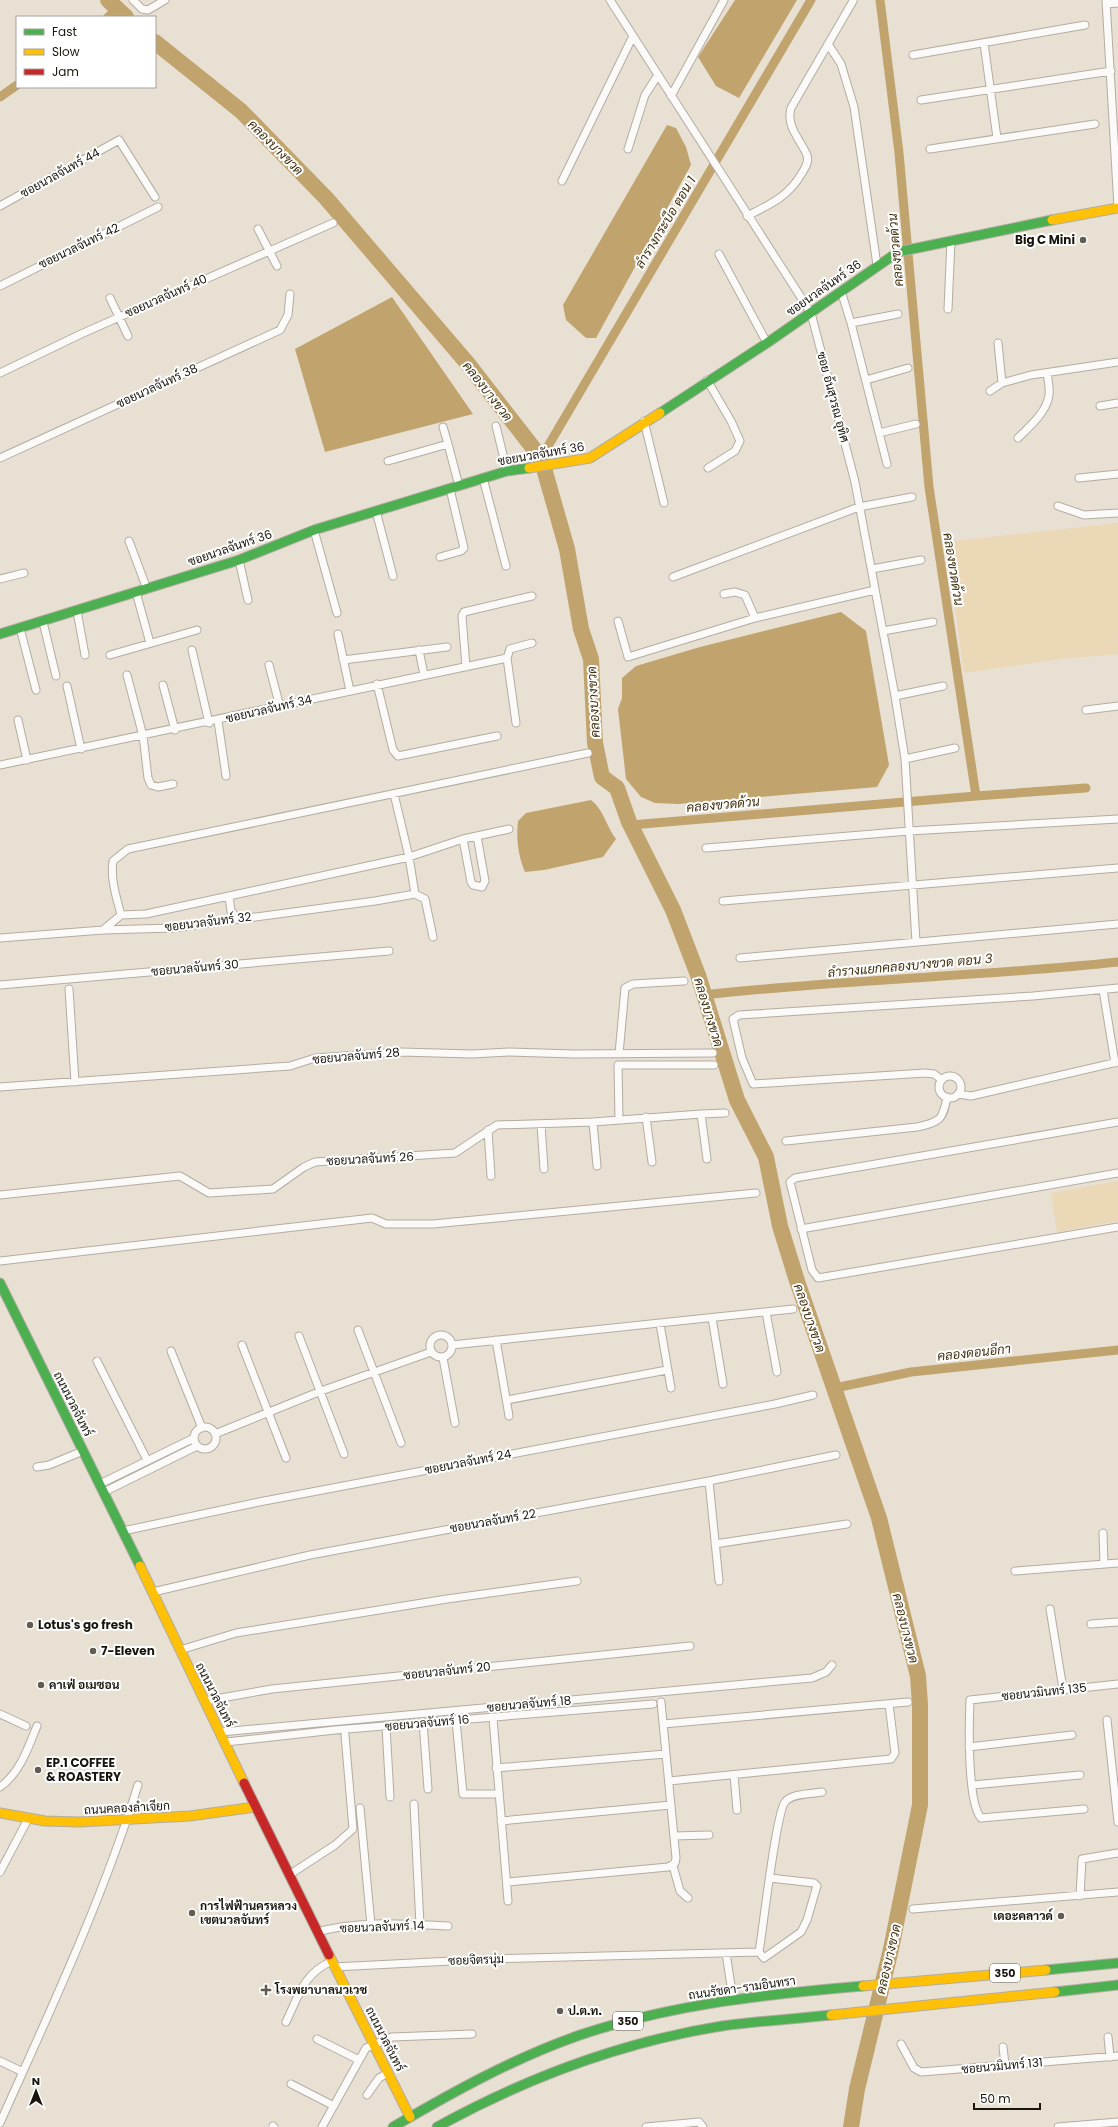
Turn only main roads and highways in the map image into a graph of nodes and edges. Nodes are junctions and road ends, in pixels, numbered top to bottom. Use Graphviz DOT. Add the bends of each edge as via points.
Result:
graph roads {
  1 [pos="1118,208"];
  2 [pos="0,634"];
  3 [pos="0,1283"];
  4 [pos="255,1807"];
  5 [pos="0,1813"];
  6 [pos="1118,1963"];
  7 [pos="1118,1985"];
  8 [pos="410,2117"];
  9 [pos="392,2127"];
  10 [pos="437,2127"];
  1 -- 2 [label="main road, ซอยนวลจันทร์ 36" via="898,252 811,313 594,456 507,470 314,530 239,560"];
  3 -- 4 [label="main road, ถนนนวลจันทร์" via="226,1742"];
  4 -- 5 [label="main road, ถนนคลองลำเจียก" via="127,1821 45,1822"];
  4 -- 8 [label="main road, ถนนนวลจันทร์"];
  6 -- 8 [label="main road, ถนนรัชดา-รามอินทรา / 350" via="733,1999 654,2014 590,2032 535,2053 467,2084"];
  7 -- 10 [label="main road, 350" via="723,2026 665,2038 610,2052 476,2105"];
  8 -- 9 [label="main road, ถนนรัชดา-รามอินทรา / 350"];
}
